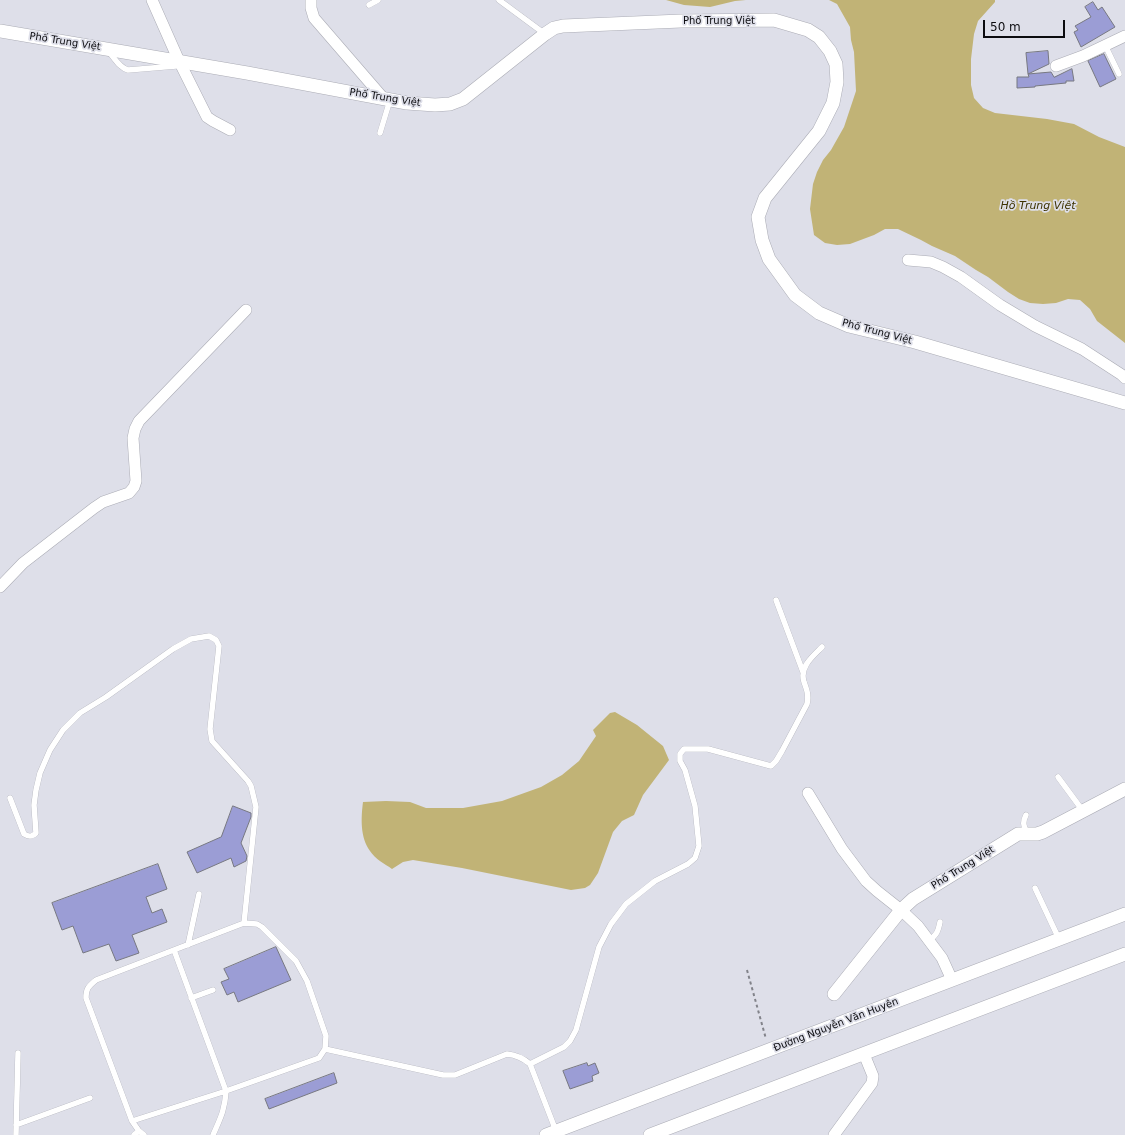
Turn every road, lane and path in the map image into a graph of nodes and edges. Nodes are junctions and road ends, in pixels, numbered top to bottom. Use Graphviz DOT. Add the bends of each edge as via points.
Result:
graph roads {
  1 [pos="152,0"];
  2 [pos="311,0"];
  3 [pos="378,0"];
  4 [pos="500,0"];
  5 [pos="369,5"];
  6 [pos="0,31"];
  7 [pos="545,34"];
  8 [pos="1125,36"];
  9 [pos="1105,45"];
  10 [pos="106,49"];
  11 [pos="180,63"];
  12 [pos="1056,66"];
  13 [pos="1118,74"];
  14 [pos="387,100"];
  15 [pos="230,130"];
  16 [pos="380,133"];
  17 [pos="908,260"];
  18 [pos="246,310"];
  19 [pos="1125,378"];
  20 [pos="1125,403"];
  21 [pos="0,587"];
  22 [pos="776,600"];
  23 [pos="822,647"];
  24 [pos="803,672"];
  25 [pos="1058,777"];
  26 [pos="1125,789"];
  27 [pos="808,793"];
  28 [pos="10,798"];
  29 [pos="1084,811"];
  30 [pos="1026,814"];
  31 [pos="1027,834"];
  32 [pos="1035,888"];
  33 [pos="199,894"];
  34 [pos="901,910"];
  35 [pos="1125,914"];
  36 [pos="940,922"];
  37 [pos="244,923"];
  38 [pos="1059,939"];
  39 [pos="929,941"];
  40 [pos="188,945"];
  41 [pos="174,950"];
  42 [pos="1125,954"];
  43 [pos="747,970"];
  44 [pos="952,980"];
  45 [pos="213,990"];
  46 [pos="834,994"];
  47 [pos="191,998"];
  48 [pos="325,1049"];
  49 [pos="769,1050"];
  50 [pos="18,1053"];
  51 [pos="864,1054"];
  52 [pos="530,1064"];
  53 [pos="226,1091"];
  54 [pos="90,1098"];
  55 [pos="132,1121"];
  56 [pos="16,1125"];
  57 [pos="139,1134"];
  58 [pos="553,1134"];
  59 [pos="16,1135"];
  60 [pos="212,1135"];
  61 [pos="650,1135"];
  62 [pos="834,1135"];
  1 -- 11 [label="street"];
  2 -- 14 [label="street" via="314,18"];
  3 -- 5 [label="lane"];
  4 -- 7 [label="lane"];
  6 -- 10 [label="street, Phố Trung Việt"];
  7 -- 14 [label="street, Phố Trung Việt" via="463,98 450,104"];
  7 -- 20 [label="street, Phố Trung Việt" via="563,26 681,21 774,20 808,30 819,37 836,64 837,82 833,103 819,131 765,198 758,217 769,259 794,295 819,313 849,326 915,342"];
  8 -- 9 [label="street"];
  9 -- 12 [label="street"];
  9 -- 13 [label="lane"];
  10 -- 11 [label="street, Phố Trung Việt"];
  10 -- 11 [label="lane" via="124,69 128,70"];
  11 -- 14 [label="street, Phố Trung Việt"];
  11 -- 15 [label="street" via="207,117"];
  14 -- 16 [label="lane"];
  17 -- 19 [label="street" via="931,262 943,267 1006,309 1082,349"];
  18 -- 21 [label="street" via="139,421 133,438 136,481 129,493 94,508 23,563"];
  22 -- 24 [label="lane"];
  23 -- 24 [label="lane" via="808,661"];
  24 -- 52 [label="lane" via="809,696 807,704 771,766 708,749 684,749 680,754 695,806 699,846 695,858 655,881 626,904 611,924 599,947 576,1030 570,1041 564,1047"];
  25 -- 29 [label="lane"];
  26 -- 29 [label="street, Phố Trung Việt"];
  27 -- 34 [label="street" via="842,849 866,881"];
  28 -- 37 [label="lane" via="24,834 32,836 36,833 34,805 40,773 50,750 63,730 80,713 173,650 191,639 209,636 216,640 219,646 210,729 212,741 248,781 256,807"];
  29 -- 31 [label="street, Phố Trung Việt" via="1043,832"];
  30 -- 31 [label="lane" via="1023,824"];
  31 -- 34 [label="street, Phố Trung Việt" via="1018,834 913,899"];
  32 -- 38 [label="lane"];
  33 -- 40 [label="lane"];
  34 -- 39 [label="street"];
  34 -- 46 [label="street, Phố Trung Việt"];
  35 -- 38 [label="street, Đường Nguyễn Văn Huyên"];
  36 -- 39 [label="lane" via="938,931"];
  37 -- 40 [label="lane"];
  37 -- 48 [label="lane" via="262,927 296,961 307,981 326,1036"];
  38 -- 44 [label="street, Đường Nguyễn Văn Huyên"];
  39 -- 44 [label="street" via="942,958"];
  40 -- 41 [label="lane"];
  41 -- 47 [label="lane"];
  41 -- 55 [label="lane" via="96,980 86,991 86,998"];
  42 -- 51 [label="street"];
  43 -- 49 [label="path"];
  44 -- 49 [label="street, Đường Nguyễn Văn Huyên"];
  45 -- 47 [label="lane"];
  47 -- 53 [label="lane"];
  48 -- 52 [label="lane" via="443,1075 455,1075 507,1054 515,1055"];
  48 -- 53 [label="lane" via="319,1058"];
  49 -- 58 [label="street, Đường Nguyễn Văn Huyên"];
  50 -- 56 [label="lane"];
  51 -- 61 [label="street"];
  51 -- 62 [label="street" via="873,1076 872,1083"];
  52 -- 58 [label="lane"];
  53 -- 55 [label="lane"];
  53 -- 60 [label="lane" via="223,1113"];
  54 -- 56 [label="lane"];
  55 -- 57 [label="lane"];
  56 -- 59 [label="lane"];
}
